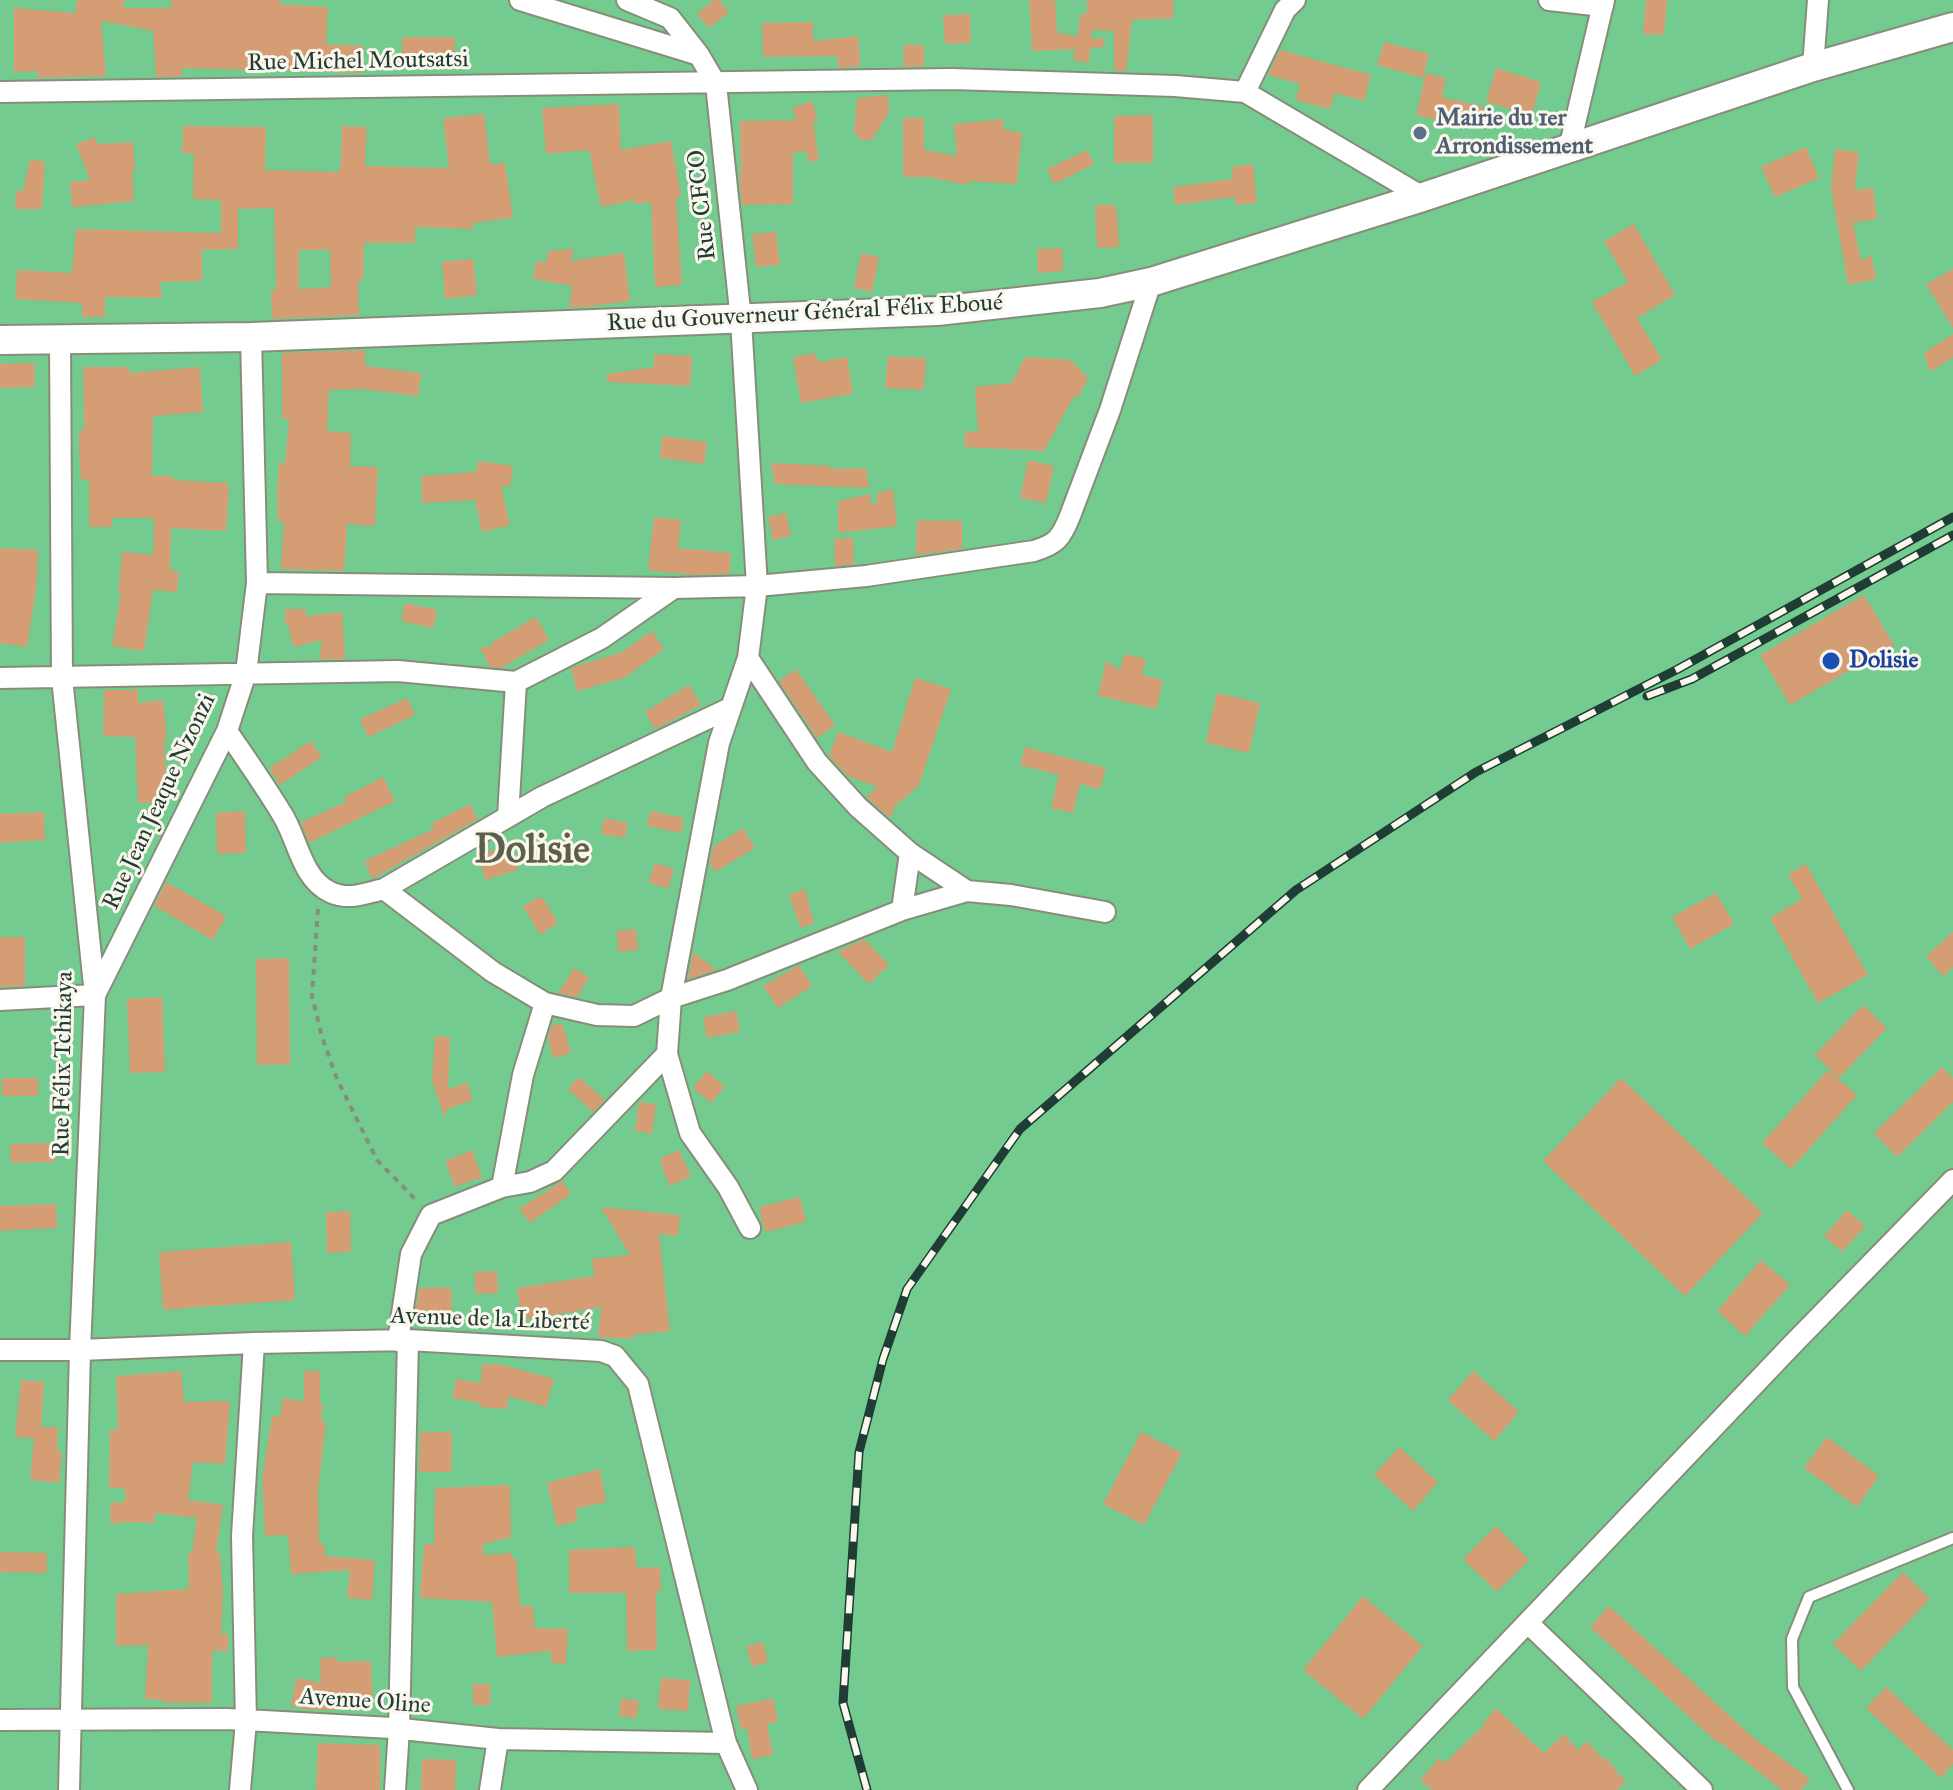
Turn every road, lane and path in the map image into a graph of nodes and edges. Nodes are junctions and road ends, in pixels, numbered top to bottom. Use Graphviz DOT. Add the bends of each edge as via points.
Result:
graph roads {
  1 [pos="520,0"];
  2 [pos="627,0"];
  3 [pos="1295,0"];
  4 [pos="1549,0"];
  5 [pos="1818,0"];
  6 [pos="1604,3"];
  7 [pos="1953,27"];
  8 [pos="699,55"];
  9 [pos="1813,67"];
  10 [pos="716,84"];
  11 [pos="0,92"];
  12 [pos="1245,92"];
  13 [pos="1569,149"];
  14 [pos="1423,197"];
  15 [pos="1151,282"];
  16 [pos="741,320"];
  17 [pos="251,337"];
  18 [pos="0,340"];
  19 [pos="60,340"];
  20 [pos="257,583"];
  21 [pos="757,586"];
  22 [pos="674,588"];
  23 [pos="748,658"];
  24 [pos="246,673"];
  25 [pos="0,678"];
  26 [pos="62,678"];
  27 [pos="516,682"];
  28 [pos="730,708"];
  29 [pos="227,731"];
  30 [pos="508,817"];
  31 [pos="910,853"];
  32 [pos="319,886"];
  33 [pos="384,889"];
  34 [pos="967,891"];
  35 [pos="902,910"];
  36 [pos="1105,912"];
  37 [pos="95,995"];
  38 [pos="671,998"];
  39 [pos="0,1000"];
  40 [pos="545,1003"];
  41 [pos="667,1054"];
  42 [pos="1953,1180"];
  43 [pos="502,1187"];
  44 [pos="431,1215"];
  45 [pos="750,1228"];
  46 [pos="403,1340"];
  47 [pos="254,1343"];
  48 [pos="0,1350"];
  49 [pos="80,1350"];
  50 [pos="1953,1538"];
  51 [pos="1529,1624"];
  52 [pos="73,1718"];
  53 [pos="0,1720"];
  54 [pos="246,1721"];
  55 [pos="399,1729"];
  56 [pos="498,1739"];
  57 [pos="726,1743"];
  58 [pos="69,1790"];
  59 [pos="240,1790"];
  60 [pos="395,1790"];
  61 [pos="490,1790"];
  62 [pos="747,1790"];
  63 [pos="1368,1790"];
  64 [pos="1700,1790"];
  65 [pos="1848,1790"];
  1 -- 8 [label="street"];
  2 -- 8 [label="street" via="670,18"];
  3 -- 12 [label="street" via="1285,10"];
  4 -- 6 [label="street"];
  5 -- 9 [label="street"];
  6 -- 13 [label="street"];
  7 -- 9 [label="main road, Rue du Gouverneur Général Félix Eboué"];
  8 -- 10 [label="street"];
  9 -- 13 [label="main road, Rue du Gouverneur Général Félix Eboué"];
  10 -- 11 [label="street, Rue Michel Moutsatsi"];
  10 -- 12 [label="street, Rue Michel Moutsatsi" via="952,79"];
  10 -- 16 [label="street, Rue CFCO"];
  12 -- 14 [label="street"];
  13 -- 14 [label="main road, Rue du Gouverneur Général Félix Eboué"];
  14 -- 15 [label="main road, Rue du Gouverneur Général Félix Eboué"];
  15 -- 16 [label="main road, Rue du Gouverneur Général Félix Eboué" via="1100,293 937,311"];
  15 -- 21 [label="street" via="1075,503 1052,545 866,576"];
  16 -- 17 [label="main road, Rue du Gouverneur Général Félix Eboué"];
  16 -- 21 [label="street, Rue CFCO"];
  17 -- 19 [label="main road, Rue du Gouverneur Général Félix Eboué"];
  17 -- 20 [label="street, Rue Jean Jeaque Nzonzi"];
  18 -- 19 [label="main road, Rue du Gouverneur Général Félix Eboué"];
  19 -- 26 [label="street, Rue Félix Tchikaya"];
  20 -- 22 [label="street"];
  20 -- 24 [label="street, Rue Jean Jeaque Nzonzi"];
  21 -- 22 [label="street"];
  21 -- 23 [label="street, Rue CFCO"];
  22 -- 27 [label="street" via="602,638"];
  23 -- 28 [label="street, Rue CFCO"];
  23 -- 31 [label="street" via="817,762"];
  24 -- 26 [label="street"];
  24 -- 27 [label="street" via="398,671"];
  24 -- 29 [label="street, Rue Jean Jeaque Nzonzi"];
  25 -- 26 [label="street"];
  26 -- 37 [label="street, Rue Félix Tchikaya"];
  27 -- 30 [label="street"];
  28 -- 30 [label="street"];
  28 -- 38 [label="street, Rue CFCO"];
  29 -- 32 [label="street" via="285,817"];
  29 -- 37 [label="street, Rue Jean Jeaque Nzonzi"];
  30 -- 33 [label="street"];
  31 -- 34 [label="street"];
  31 -- 35 [label="street"];
  32 -- 33 [label="street" via="348,898"];
  32 -- 44 [label="path" via="312,996 322,1037 377,1160"];
  33 -- 40 [label="street" via="493,972"];
  34 -- 35 [label="street"];
  34 -- 36 [label="street"];
  35 -- 38 [label="street"];
  37 -- 39 [label="street"];
  37 -- 49 [label="street, Rue Félix Tchikaya"];
  38 -- 40 [label="street" via="634,1016 597,1015"];
  38 -- 41 [label="street, Rue CFCO"];
  40 -- 43 [label="street" via="523,1075"];
  41 -- 43 [label="street" via="554,1171"];
  41 -- 45 [label="street" via="690,1133"];
  42 -- 51 [label="street"];
  43 -- 44 [label="street"];
  44 -- 46 [label="street" via="411,1254"];
  46 -- 47 [label="street, Avenue de la Liberté"];
  46 -- 55 [label="street"];
  46 -- 57 [label="street, Avenue de la Liberté" via="601,1351 615,1356 638,1384"];
  47 -- 49 [label="street, Avenue de la Liberté"];
  47 -- 54 [label="street" via="242,1536"];
  48 -- 49 [label="street, Avenue de la Liberté"];
  49 -- 52 [label="street, Rue Félix Tchikaya"];
  50 -- 65 [label="lane" via="1809,1597 1792,1639 1793,1687"];
  51 -- 63 [label="street"];
  51 -- 64 [label="street"];
  52 -- 53 [label="street, Avenue Oline"];
  52 -- 54 [label="street, Avenue Oline"];
  52 -- 58 [label="street, Rue Félix Tchikaya"];
  54 -- 55 [label="street, Avenue Oline"];
  54 -- 59 [label="street"];
  55 -- 56 [label="street, Avenue Oline"];
  55 -- 60 [label="street"];
  56 -- 57 [label="street, Avenue Oline"];
  56 -- 61 [label="street"];
  57 -- 62 [label="street, Avenue de la Liberté"];
}
